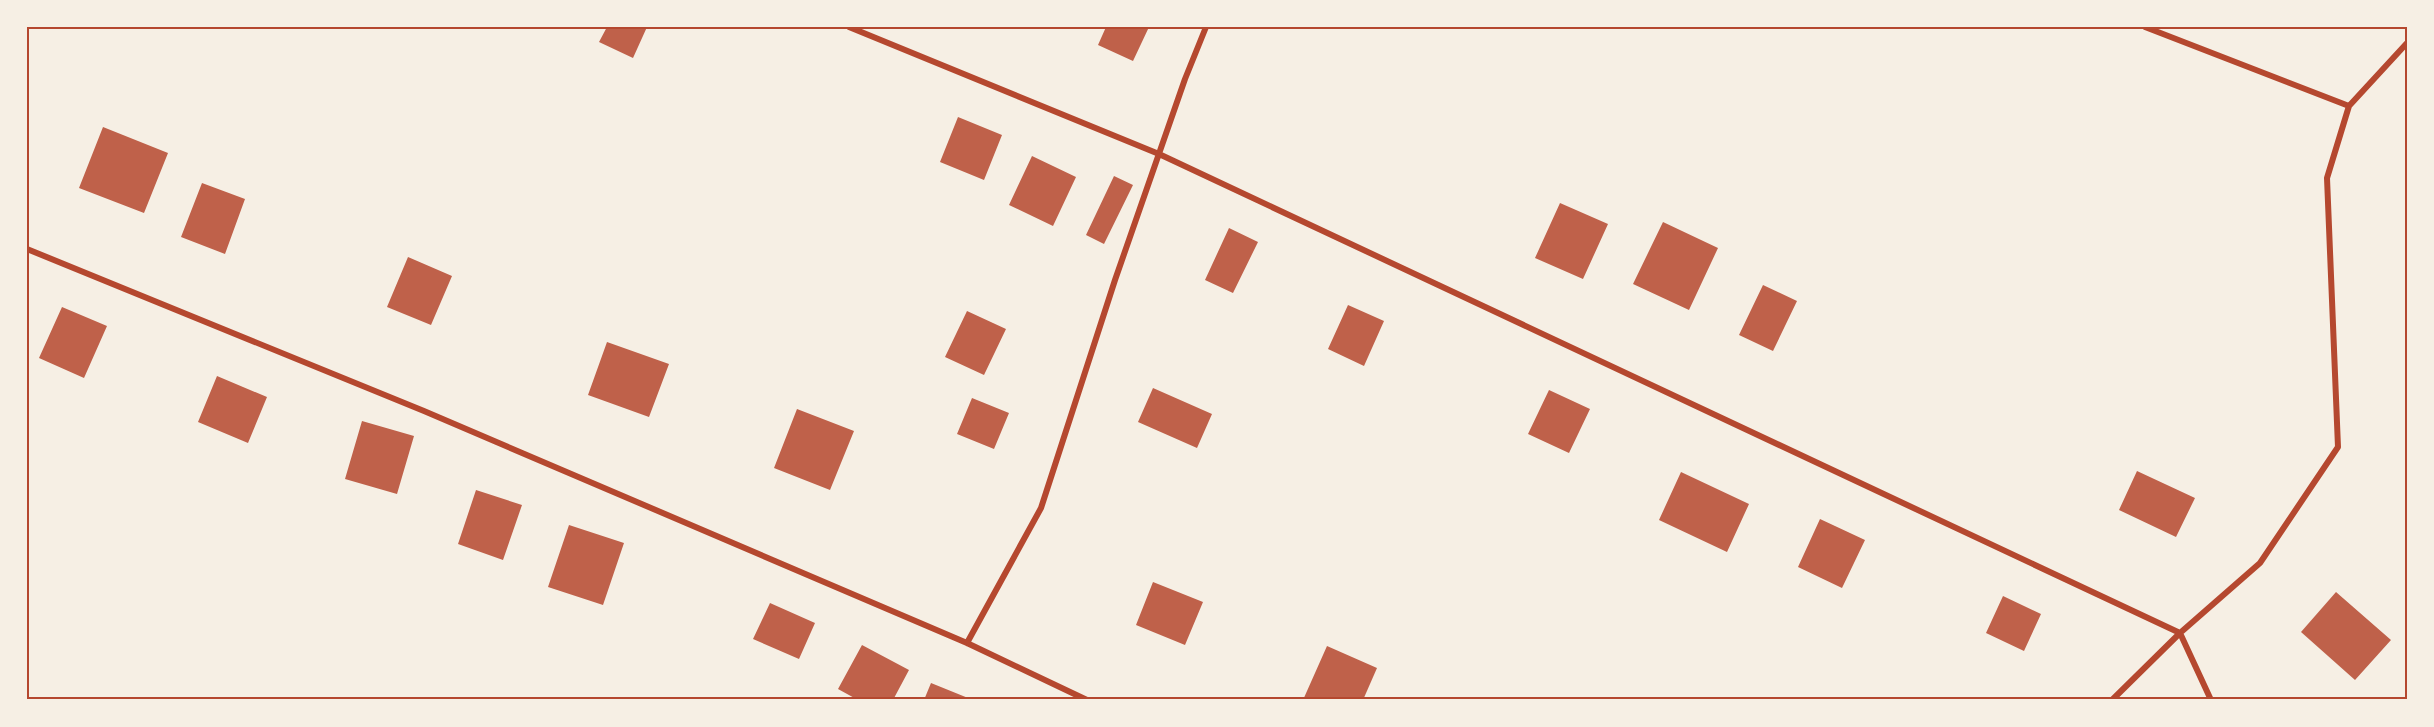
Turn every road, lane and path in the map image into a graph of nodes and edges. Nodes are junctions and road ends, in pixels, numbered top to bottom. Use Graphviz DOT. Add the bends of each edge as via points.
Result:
graph roads {
  1 [pos="849,27"];
  2 [pos="1206,27"];
  3 [pos="2145,27"];
  4 [pos="2407,44"];
  5 [pos="2349,106"];
  6 [pos="1159,154"];
  7 [pos="27,249"];
  8 [pos="2180,633"];
  9 [pos="967,643"];
  10 [pos="1087,700"];
  11 [pos="2112,700"];
  12 [pos="2211,700"];
  1 -- 6 [label="street"];
  2 -- 6 [label="street"];
  3 -- 5 [label="street"];
  4 -- 5 [label="street"];
  5 -- 8 [label="street" via="2328,178 2338,447 2260,563"];
  6 -- 8 [label="street"];
  6 -- 9 [label="street" via="1041,508"];
  7 -- 9 [label="street" via="423,411"];
  8 -- 11 [label="street"];
  8 -- 12 [label="street"];
  9 -- 10 [label="street"];
}
